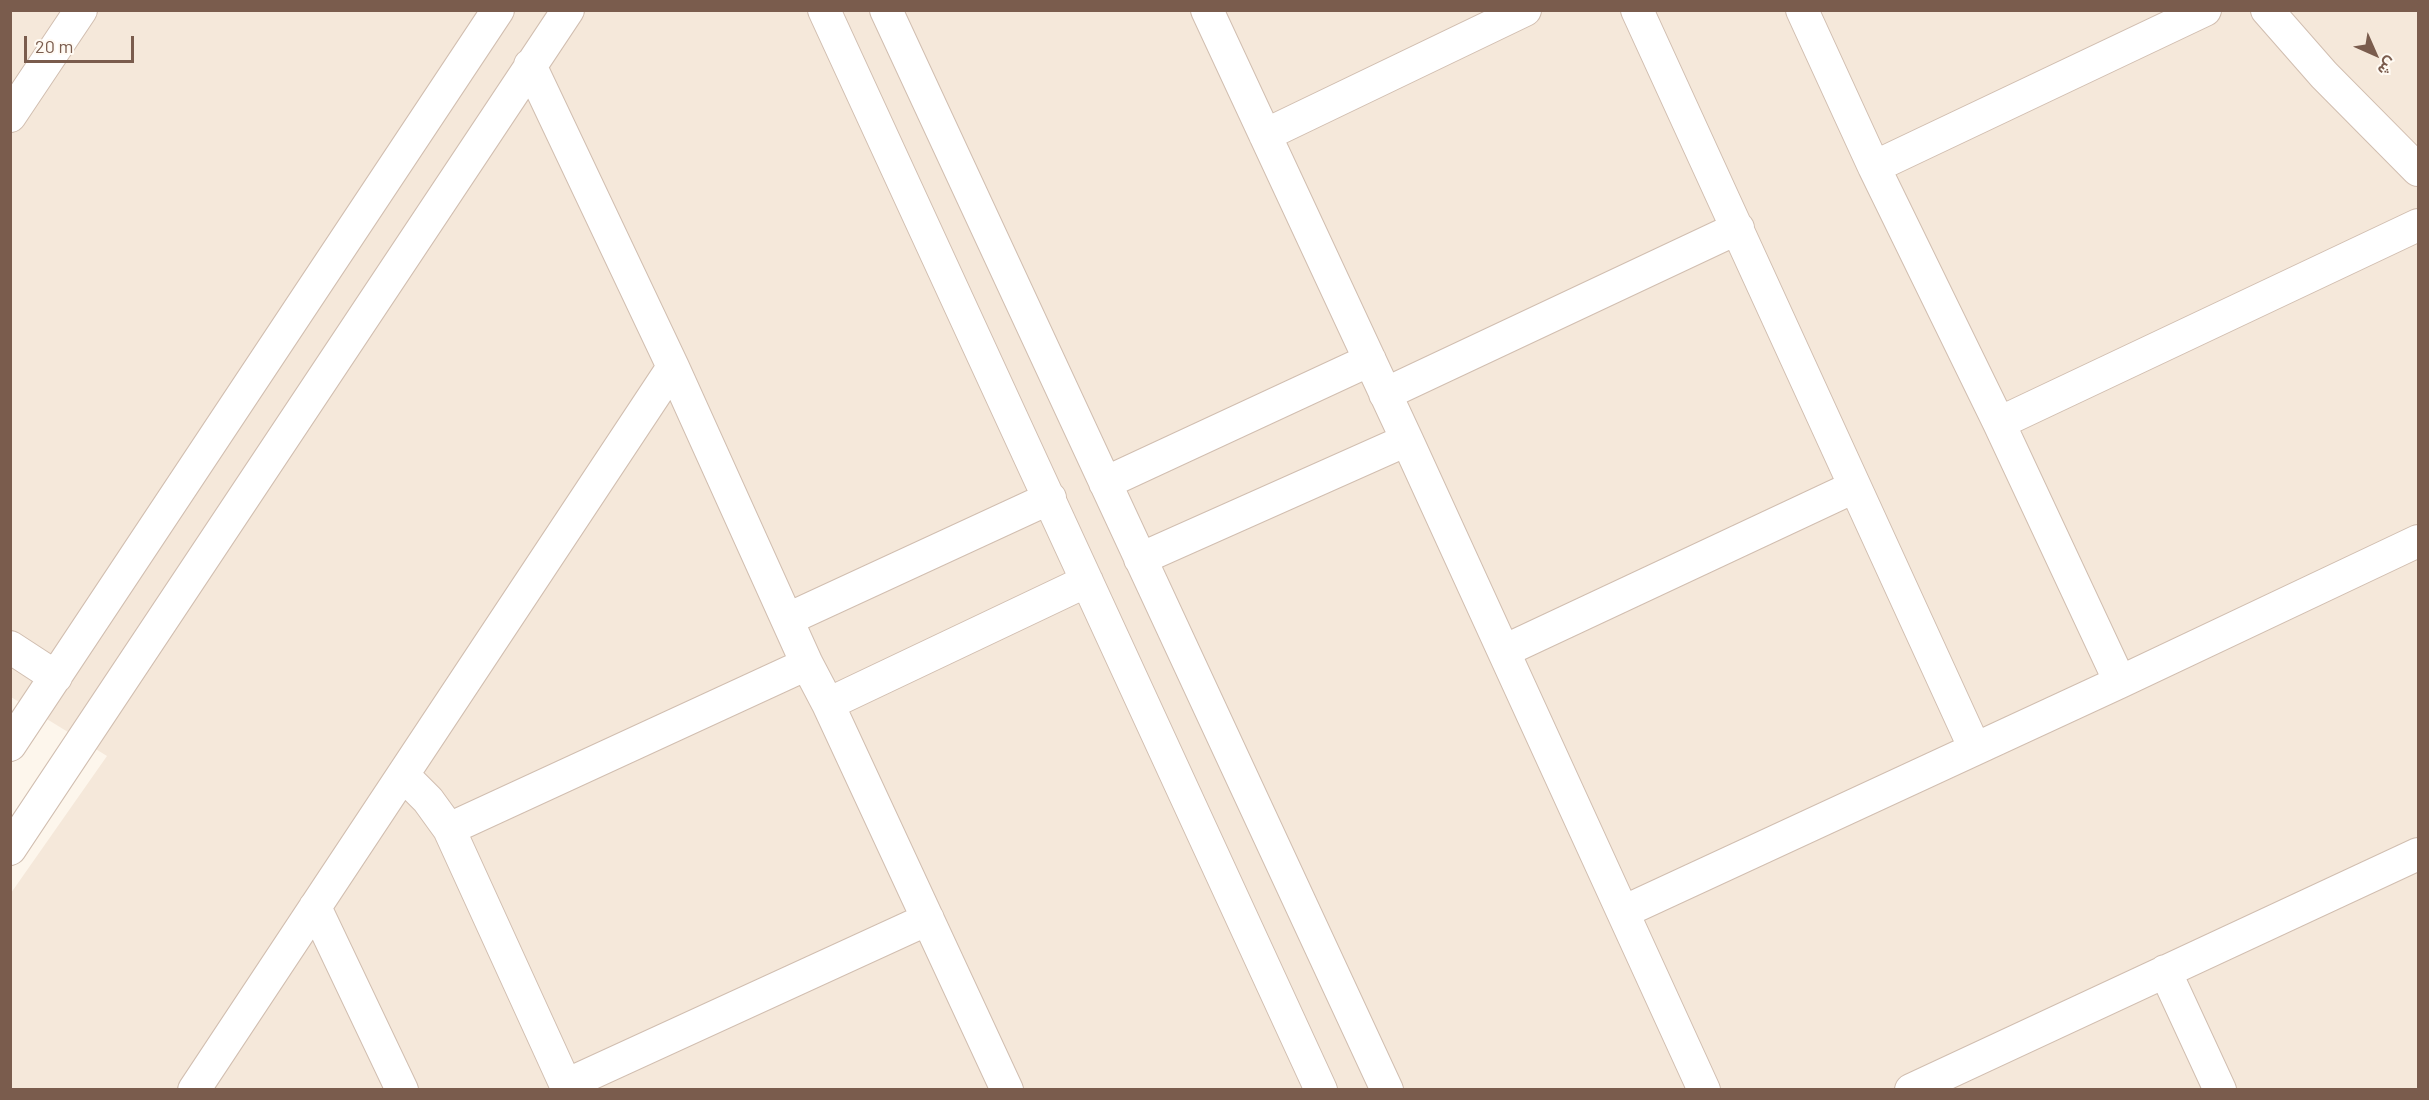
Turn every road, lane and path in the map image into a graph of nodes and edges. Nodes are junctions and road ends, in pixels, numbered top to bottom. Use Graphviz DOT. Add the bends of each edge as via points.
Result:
graph roads {
  1 [pos="81,10"];
  2 [pos="498,10"];
  3 [pos="567,10"];
  4 [pos="824,10"];
  5 [pos="886,10"];
  6 [pos="1207,10"];
  7 [pos="1525,10"];
  8 [pos="1637,10"];
  9 [pos="1802,10"];
  10 [pos="2205,10"];
  11 [pos="2267,10"];
  12 [pos="530,65"];
  13 [pos="10,116"];
  14 [pos="1265,135"];
  15 [pos="1874,167"];
  16 [pos="2418,170"];
  17 [pos="2418,225"];
  18 [pos="1738,228"];
  19 [pos="1370,360"];
  20 [pos="673,367"];
  21 [pos="1385,394"];
  22 [pos="2000,423"];
  23 [pos="1407,441"];
  24 [pos="1105,483"];
  25 [pos="1854,487"];
  26 [pos="1050,498"];
  27 [pos="2418,541"];
  28 [pos="1140,559"];
  29 [pos="1087,581"];
  30 [pos="788,619"];
  31 [pos="10,647"];
  32 [pos="1504,651"];
  33 [pos="807,664"];
  34 [pos="56,677"];
  35 [pos="2120,682"];
  36 [pos="828,704"];
  37 [pos="10,746"];
  38 [pos="1976,749"];
  39 [pos="403,775"];
  40 [pos="449,830"];
  41 [pos="10,849"];
  42 [pos="2418,854"];
  43 [pos="315,908"];
  44 [pos="1623,912"];
  45 [pos="928,919"];
  46 [pos="2165,971"];
  47 [pos="567,1087"];
  48 [pos="194,1089"];
  49 [pos="402,1089"];
  50 [pos="1007,1089"];
  51 [pos="1321,1089"];
  52 [pos="1387,1089"];
  53 [pos="1704,1089"];
  54 [pos="1911,1089"];
  55 [pos="2220,1089"];
  1 -- 13 [label="street"];
  2 -- 34 [label="street"];
  3 -- 12 [label="street"];
  4 -- 26 [label="street"];
  5 -- 24 [label="street"];
  6 -- 14 [label="street"];
  7 -- 14 [label="street"];
  8 -- 18 [label="street"];
  9 -- 15 [label="street"];
  10 -- 15 [label="street"];
  11 -- 16 [label="street" via="2324,75"];
  12 -- 20 [label="street"];
  12 -- 41 [label="street"];
  14 -- 19 [label="street"];
  15 -- 22 [label="street"];
  17 -- 22 [label="street"];
  18 -- 21 [label="street"];
  18 -- 25 [label="street"];
  19 -- 21 [label="street"];
  19 -- 24 [label="street"];
  20 -- 30 [label="street"];
  20 -- 39 [label="street"];
  21 -- 23 [label="street"];
  22 -- 35 [label="street"];
  23 -- 28 [label="street"];
  23 -- 32 [label="street"];
  24 -- 28 [label="street"];
  25 -- 32 [label="street"];
  25 -- 38 [label="street"];
  26 -- 29 [label="street"];
  26 -- 30 [label="street"];
  27 -- 35 [label="street"];
  28 -- 52 [label="street"];
  29 -- 36 [label="street"];
  29 -- 51 [label="street"];
  30 -- 33 [label="street"];
  31 -- 34 [label="street"];
  32 -- 44 [label="street"];
  33 -- 36 [label="street"];
  33 -- 40 [label="street"];
  34 -- 37 [label="street"];
  35 -- 38 [label="street"];
  36 -- 45 [label="street"];
  38 -- 44 [label="street"];
  39 -- 40 [label="street" via="428,800"];
  39 -- 43 [label="street"];
  40 -- 47 [label="street"];
  42 -- 46 [label="street"];
  43 -- 48 [label="street"];
  43 -- 49 [label="street"];
  44 -- 53 [label="street"];
  45 -- 47 [label="street"];
  45 -- 50 [label="street"];
  46 -- 54 [label="street"];
  46 -- 55 [label="street"];
}
